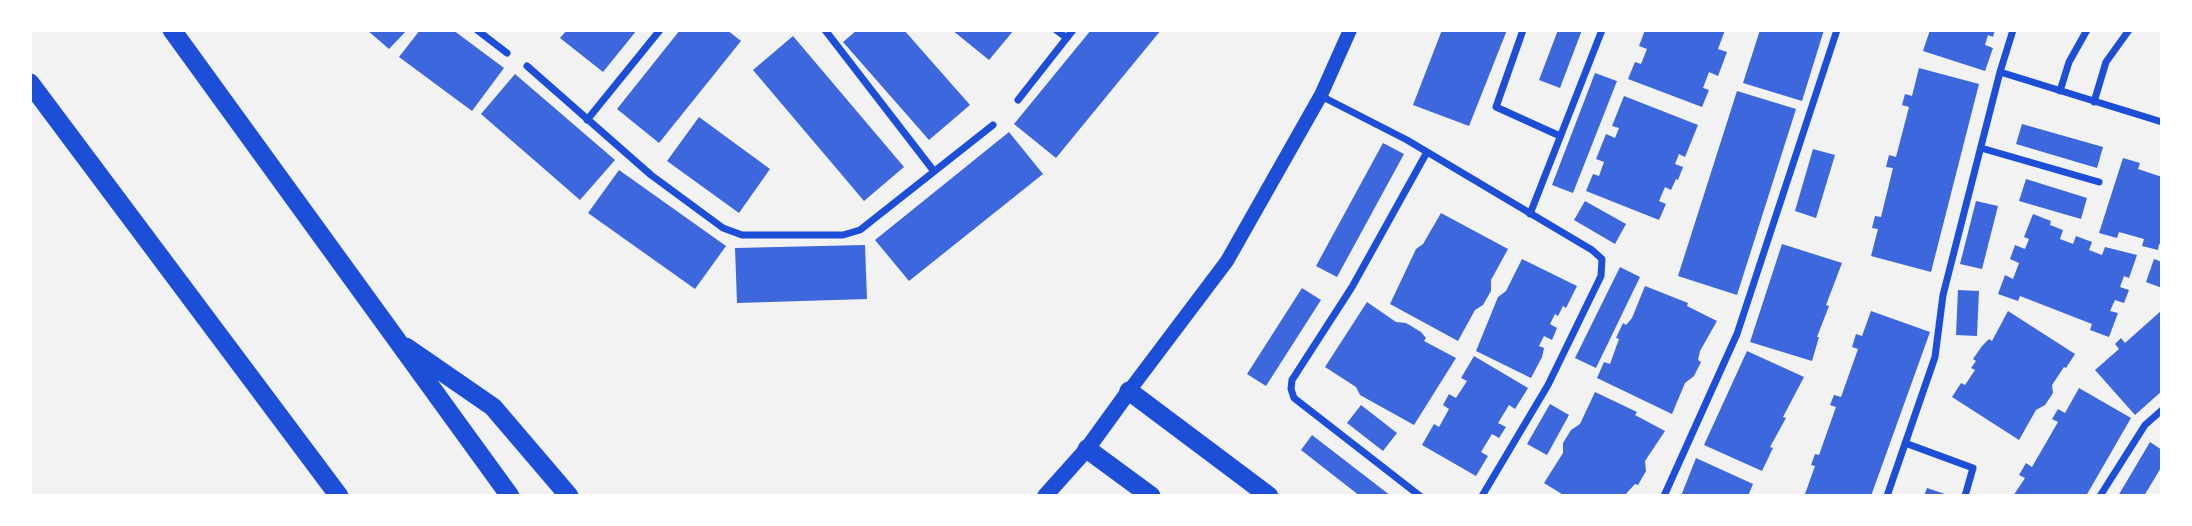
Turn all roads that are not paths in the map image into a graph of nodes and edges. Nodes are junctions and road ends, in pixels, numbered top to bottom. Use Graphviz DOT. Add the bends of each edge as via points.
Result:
graph roads {
  1 [pos="172,30"];
  2 [pos="477,30"];
  3 [pos="660,30"];
  4 [pos="825,30"];
  5 [pos="1056,30"];
  6 [pos="1073,30"];
  7 [pos="1350,30"];
  8 [pos="1523,30"];
  9 [pos="1601,30"];
  10 [pos="1837,30"];
  11 [pos="2013,30"];
  12 [pos="2087,30"];
  13 [pos="2129,30"];
  14 [pos="1067,38"];
  15 [pos="508,53"];
  16 [pos="527,66"];
  17 [pos="2000,72"];
  18 [pos="30,83"];
  19 [pos="2060,91"];
  20 [pos="1321,95"];
  21 [pos="1018,100"];
  22 [pos="2094,102"];
  23 [pos="587,120"];
  24 [pos="2162,122"];
  25 [pos="993,125"];
  26 [pos="1560,136"];
  27 [pos="1981,148"];
  28 [pos="1427,152"];
  29 [pos="933,170"];
  30 [pos="2099,182"];
  31 [pos="1530,214"];
  32 [pos="392,337"];
  33 [pos="1129,391"];
  34 [pos="2162,410"];
  35 [pos="1905,443"];
  36 [pos="1087,449"];
  37 [pos="339,496"];
  38 [pos="510,496"];
  39 [pos="569,496"];
  40 [pos="1045,496"];
  41 [pos="1151,496"];
  42 [pos="1269,496"];
  43 [pos="1420,496"];
  44 [pos="1482,496"];
  45 [pos="1664,496"];
  46 [pos="1887,496"];
  47 [pos="1965,496"];
  48 [pos="2101,496"];
  1 -- 32 [label="highway"];
  2 -- 15 [label="street"];
  3 -- 23 [label="street"];
  4 -- 29 [label="street"];
  5 -- 14 [label="street"];
  6 -- 14 [label="street"];
  7 -- 20 [label="main road"];
  8 -- 26 [label="street" via="1496,107"];
  9 -- 26 [label="street"];
  10 -- 45 [label="street" via="1737,334"];
  11 -- 17 [label="street"];
  12 -- 19 [label="street" via="2069,62"];
  13 -- 22 [label="street" via="2106,62"];
  14 -- 21 [label="street"];
  16 -- 23 [label="street"];
  17 -- 19 [label="street"];
  17 -- 27 [label="street"];
  18 -- 37 [label="highway"];
  19 -- 22 [label="street"];
  20 -- 28 [label="street"];
  20 -- 33 [label="main road" via="1227,261"];
  22 -- 24 [label="street"];
  23 -- 29 [label="street" via="723,228 742,235 860,230"];
  25 -- 29 [label="street"];
  26 -- 31 [label="street"];
  27 -- 30 [label="street"];
  27 -- 35 [label="street" via="1943,295 1935,356"];
  28 -- 31 [label="street"];
  28 -- 43 [label="street" via="1290,389 1294,398"];
  31 -- 44 [label="street" via="1592,250 1602,259 1601,276 1548,385"];
  32 -- 38 [label="highway"];
  32 -- 39 [label="highway" via="493,407"];
  33 -- 36 [label="main road"];
  33 -- 42 [label="highway"];
  34 -- 48 [label="street" via="2145,425"];
  35 -- 46 [label="street"];
  35 -- 47 [label="street" via="1973,468"];
  36 -- 40 [label="main road"];
  36 -- 41 [label="highway"];
}
